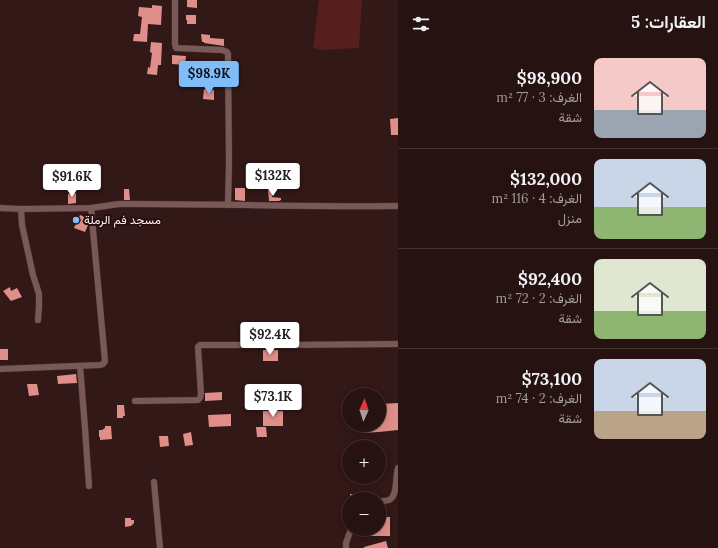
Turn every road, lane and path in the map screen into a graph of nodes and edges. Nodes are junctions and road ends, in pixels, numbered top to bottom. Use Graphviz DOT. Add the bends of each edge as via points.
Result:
graph roads {
  1 [pos="175,0"];
  2 [pos="228,205"];
  3 [pos="398,206"];
  4 [pos="0,208"];
  5 [pos="91,208"];
  6 [pos="20,209"];
  7 [pos="38,320"];
  8 [pos="398,344"];
  9 [pos="80,366"];
  10 [pos="0,369"];
  11 [pos="135,401"];
  12 [pos="398,468"];
  13 [pos="154,482"];
  14 [pos="89,486"];
  15 [pos="386,501"];
  16 [pos="348,536"];
  17 [pos="160,548"];
  18 [pos="346,548"];
  1 -- 2 [label="street" via="176,48 222,50 228,54"];
  2 -- 3 [label="street"];
  2 -- 5 [label="street" via="120,204"];
  4 -- 6 [label="street"];
  5 -- 6 [label="street"];
  5 -- 9 [label="street" via="105,361 100,365"];
  6 -- 7 [label="street" via="39,294"];
  8 -- 11 [label="street" via="200,344 198,347 201,394 198,400"];
  9 -- 10 [label="street"];
  9 -- 14 [label="street"];
  12 -- 15 [label="street" via="395,493 390,500"];
  13 -- 17 [label="street"];
  16 -- 18 [label="street"];
}
